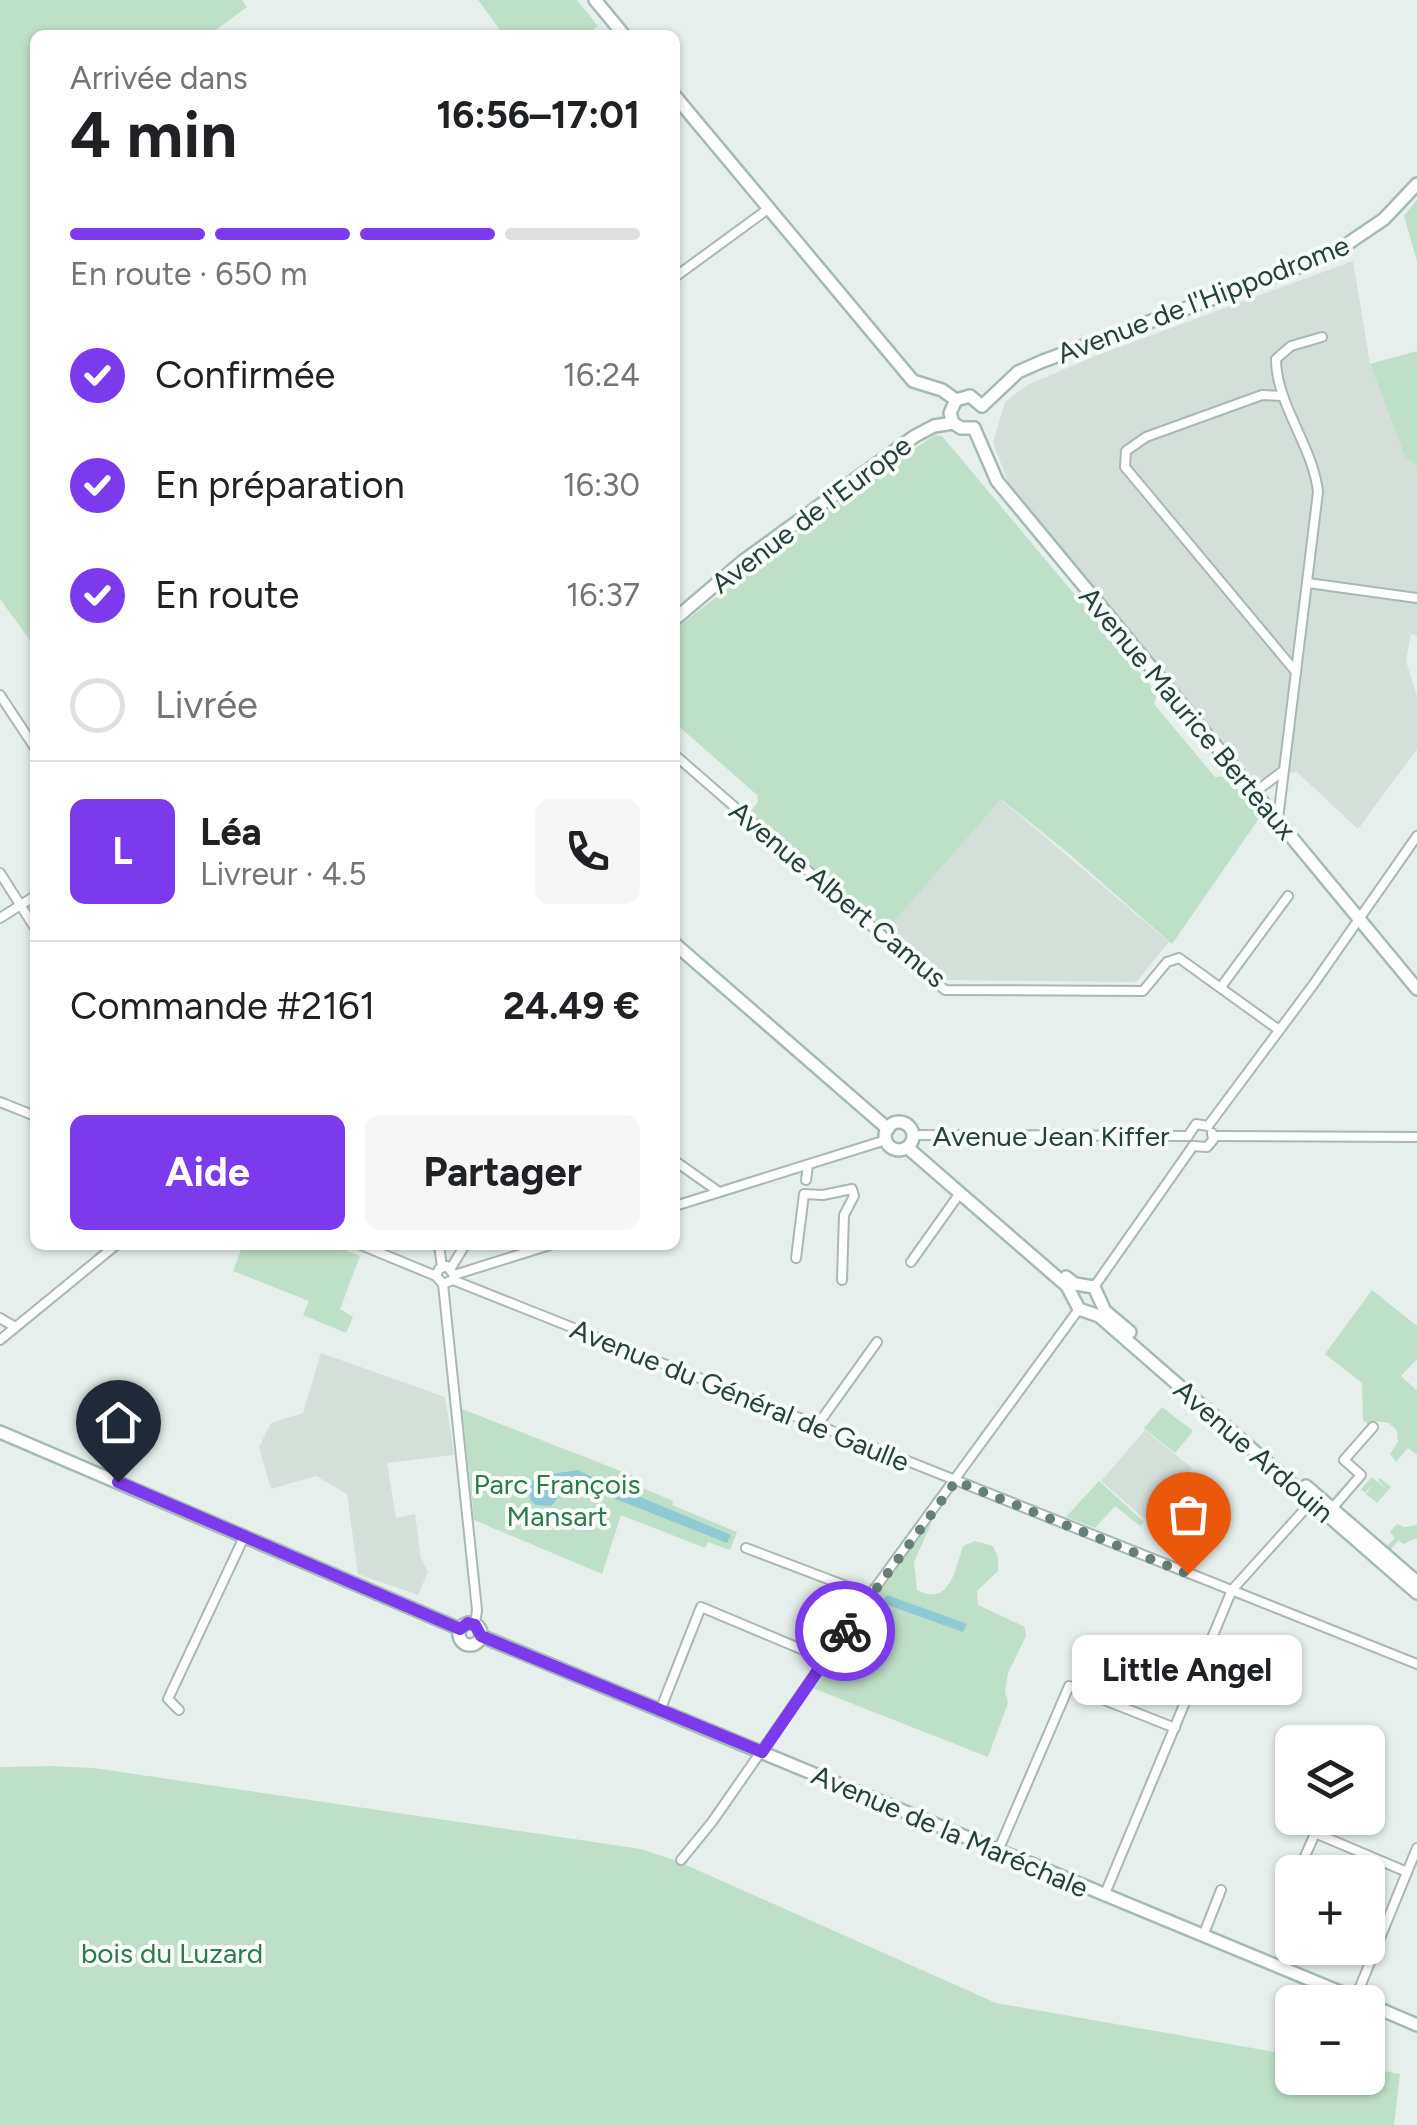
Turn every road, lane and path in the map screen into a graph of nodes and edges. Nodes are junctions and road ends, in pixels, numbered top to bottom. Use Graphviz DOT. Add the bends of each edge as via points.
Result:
graph roads {
  1 [pos="595,0"];
  2 [pos="620,30"];
  3 [pos="680,102"];
  4 [pos="1417,184"];
  5 [pos="768,208"];
  6 [pos="680,274"];
  7 [pos="1322,336"];
  8 [pos="1283,396"];
  9 [pos="956,400"];
  10 [pos="982,406"];
  11 [pos="953,423"];
  12 [pos="974,428"];
  13 [pos="1308,583"];
  14 [pos="1417,598"];
  15 [pos="680,615"];
  16 [pos="1296,672"];
  17 [pos="0,694"];
  18 [pos="30,740"];
  19 [pos="680,760"];
  20 [pos="1283,770"];
  21 [pos="1255,792"];
  22 [pos="1278,819"];
  23 [pos="1417,836"];
  24 [pos="0,872"];
  25 [pos="1288,896"];
  26 [pos="30,899"];
  27 [pos="20,905"];
  28 [pos="1359,917"];
  29 [pos="0,918"];
  30 [pos="30,920"];
  31 [pos="680,949"];
  32 [pos="1221,987"];
  33 [pos="1417,989"];
  34 [pos="1279,1030"];
  35 [pos="0,1102"];
  36 [pos="30,1114"];
  37 [pos="1208,1126"];
  38 [pos="887,1135"];
  39 [pos="1188,1136"];
  40 [pos="1213,1136"];
  41 [pos="1417,1137"];
  42 [pos="911,1142"];
  43 [pos="1194,1146"];
  44 [pos="808,1164"];
  45 [pos="680,1165"];
  46 [pos="806,1180"];
  47 [pos="719,1192"];
  48 [pos="960,1193"];
  49 [pos="680,1204"];
  50 [pos="110,1250"];
  51 [pos="371,1250"];
  52 [pos="441,1250"];
  53 [pos="462,1250"];
  54 [pos="531,1250"];
  55 [pos="796,1258"];
  56 [pos="910,1262"];
  57 [pos="450,1272"];
  58 [pos="440,1280"];
  59 [pos="842,1280"];
  60 [pos="1087,1299"];
  61 [pos="0,1318"];
  62 [pos="15,1327"];
  63 [pos="0,1340"];
  64 [pos="877,1342"];
  65 [pos="816,1427"];
  66 [pos="1373,1428"];
  67 [pos="0,1432"];
  68 [pos="956,1481"];
  69 [pos="1315,1499"];
  70 [pos="1329,1511"];
  71 [pos="245,1535"];
  72 [pos="746,1548"];
  73 [pos="1417,1582"];
  74 [pos="1232,1590"];
  75 [pos="1417,1593"];
  76 [pos="870,1596"];
  77 [pos="460,1629"];
  78 [pos="478,1630"];
  79 [pos="825,1659"];
  80 [pos="1417,1664"];
  81 [pos="660,1708"];
  82 [pos="179,1710"];
  83 [pos="1175,1728"];
  84 [pos="762,1752"];
  85 [pos="1320,1835"];
  86 [pos="1417,1848"];
  87 [pos="998,1851"];
  88 [pos="681,1860"];
  89 [pos="1406,1872"];
  90 [pos="1221,1890"];
  91 [pos="1104,1896"];
  92 [pos="1203,1936"];
  93 [pos="1321,1985"];
  94 [pos="1368,1985"];
  95 [pos="1385,2012"];
  96 [pos="1417,2025"];
  1 -- 2 [label="street"];
  3 -- 5 [label="street"];
  4 -- 10 [label="street, Avenue de l'Hippodrome" via="1384,219 1331,255 1043,361 1018,372"];
  5 -- 6 [label="street"];
  5 -- 9 [label="street" via="913,381"];
  7 -- 8 [label="street" via="1290,346 1276,359"];
  8 -- 13 [label="street" via="1318,485"];
  8 -- 16 [label="street" via="1262,394 1146,437 1126,451 1125,467"];
  9 -- 10 [label="street" via="970,396"];
  9 -- 11 [label="street"];
  10 -- 12 [label="street" via="984,416"];
  11 -- 12 [label="street"];
  11 -- 15 [label="street, Avenue de l'Europe" via="915,436"];
  12 -- 21 [label="street, Avenue Maurice Berteaux" via="997,481"];
  13 -- 14 [label="street"];
  13 -- 16 [label="street"];
  16 -- 20 [label="street"];
  17 -- 18 [label="street"];
  19 -- 32 [label="street, Avenue Albert Camus" via="945,990 1143,991 1172,958"];
  20 -- 21 [label="street"];
  20 -- 22 [label="street"];
  21 -- 22 [label="street, Avenue Maurice Berteaux"];
  22 -- 28 [label="street, Avenue Maurice Berteaux"];
  23 -- 28 [label="street"];
  24 -- 27 [label="street"];
  25 -- 32 [label="street"];
  26 -- 27 [label="street"];
  27 -- 29 [label="street"];
  27 -- 30 [label="street"];
  28 -- 33 [label="street, Avenue Maurice Berteaux"];
  28 -- 34 [label="street"];
  31 -- 38 [label="street"];
  32 -- 34 [label="street, Avenue Albert Camus"];
  34 -- 37 [label="street"];
  35 -- 36 [label="street"];
  37 -- 39 [label="street" via="1196,1124"];
  37 -- 40 [label="street"];
  38 -- 42 [label="street" via="895,1150"];
  38 -- 42 [label="street" via="902,1123 910,1127"];
  38 -- 44 [label="street"];
  39 -- 42 [label="street, Avenue Jean Kiffer"];
  39 -- 43 [label="street"];
  40 -- 41 [label="street"];
  40 -- 43 [label="street" via="1207,1147"];
  42 -- 48 [label="street, Avenue Ardouin"];
  42 -- 60 [label="street, Avenue Ardouin"];
  43 -- 60 [label="street"];
  44 -- 46 [label="street"];
  44 -- 47 [label="street"];
  45 -- 47 [label="street"];
  47 -- 49 [label="street"];
  48 -- 56 [label="street"];
  48 -- 60 [label="street, Avenue Ardouin"];
  50 -- 62 [label="street"];
  51 -- 58 [label="street"];
  52 -- 57 [label="street"];
  53 -- 57 [label="street"];
  54 -- 57 [label="street"];
  55 -- 59 [label="street" via="804,1194 852,1189 844,1215"];
  57 -- 58 [label="street"];
  57 -- 58 [label="street"];
  57 -- 65 [label="street, Avenue du Général de Gaulle"];
  58 -- 78 [label="street"];
  60 -- 68 [label="street"];
  60 -- 69 [label="street, Avenue Ardouin"];
  61 -- 62 [label="street"];
  62 -- 63 [label="street"];
  64 -- 65 [label="street"];
  65 -- 68 [label="street, Avenue du Général de Gaulle"];
  66 -- 70 [label="street" via="1344,1460 1361,1475"];
  67 -- 71 [label="street"];
  68 -- 74 [label="street, Avenue du Général de Gaulle"];
  68 -- 76 [label="street"];
  69 -- 70 [label="street, Avenue Ardouin"];
  69 -- 74 [label="street"];
  70 -- 73 [label="street, Avenue Ardouin"];
  70 -- 75 [label="street, Avenue Ardouin"];
  71 -- 77 [label="street"];
  71 -- 82 [label="street" via="168,1699"];
  72 -- 76 [label="street"];
  74 -- 80 [label="street, Avenue du Général de Gaulle"];
  74 -- 83 [label="street"];
  76 -- 79 [label="street"];
  77 -- 78 [label="street" via="468,1623"];
  77 -- 78 [label="street" via="466,1645 476,1644"];
  78 -- 81 [label="street, Avenue de la Maréchale"];
  79 -- 81 [label="street" via="701,1607"];
  79 -- 84 [label="street"];
  81 -- 84 [label="street, Avenue de la Maréchale"];
  83 -- 87 [label="street" via="1069,1686"];
  83 -- 91 [label="street"];
  84 -- 87 [label="street, Avenue de la Maréchale"];
  84 -- 88 [label="street"];
  85 -- 89 [label="street"];
  86 -- 89 [label="street"];
  87 -- 91 [label="street, Avenue de la Maréchale"];
  89 -- 94 [label="street"];
  90 -- 92 [label="street"];
  91 -- 92 [label="street, Avenue de la Maréchale"];
  92 -- 93 [label="street, Avenue de la Maréchale"];
  95 -- 96 [label="street, Avenue de la Maréchale"];
}
